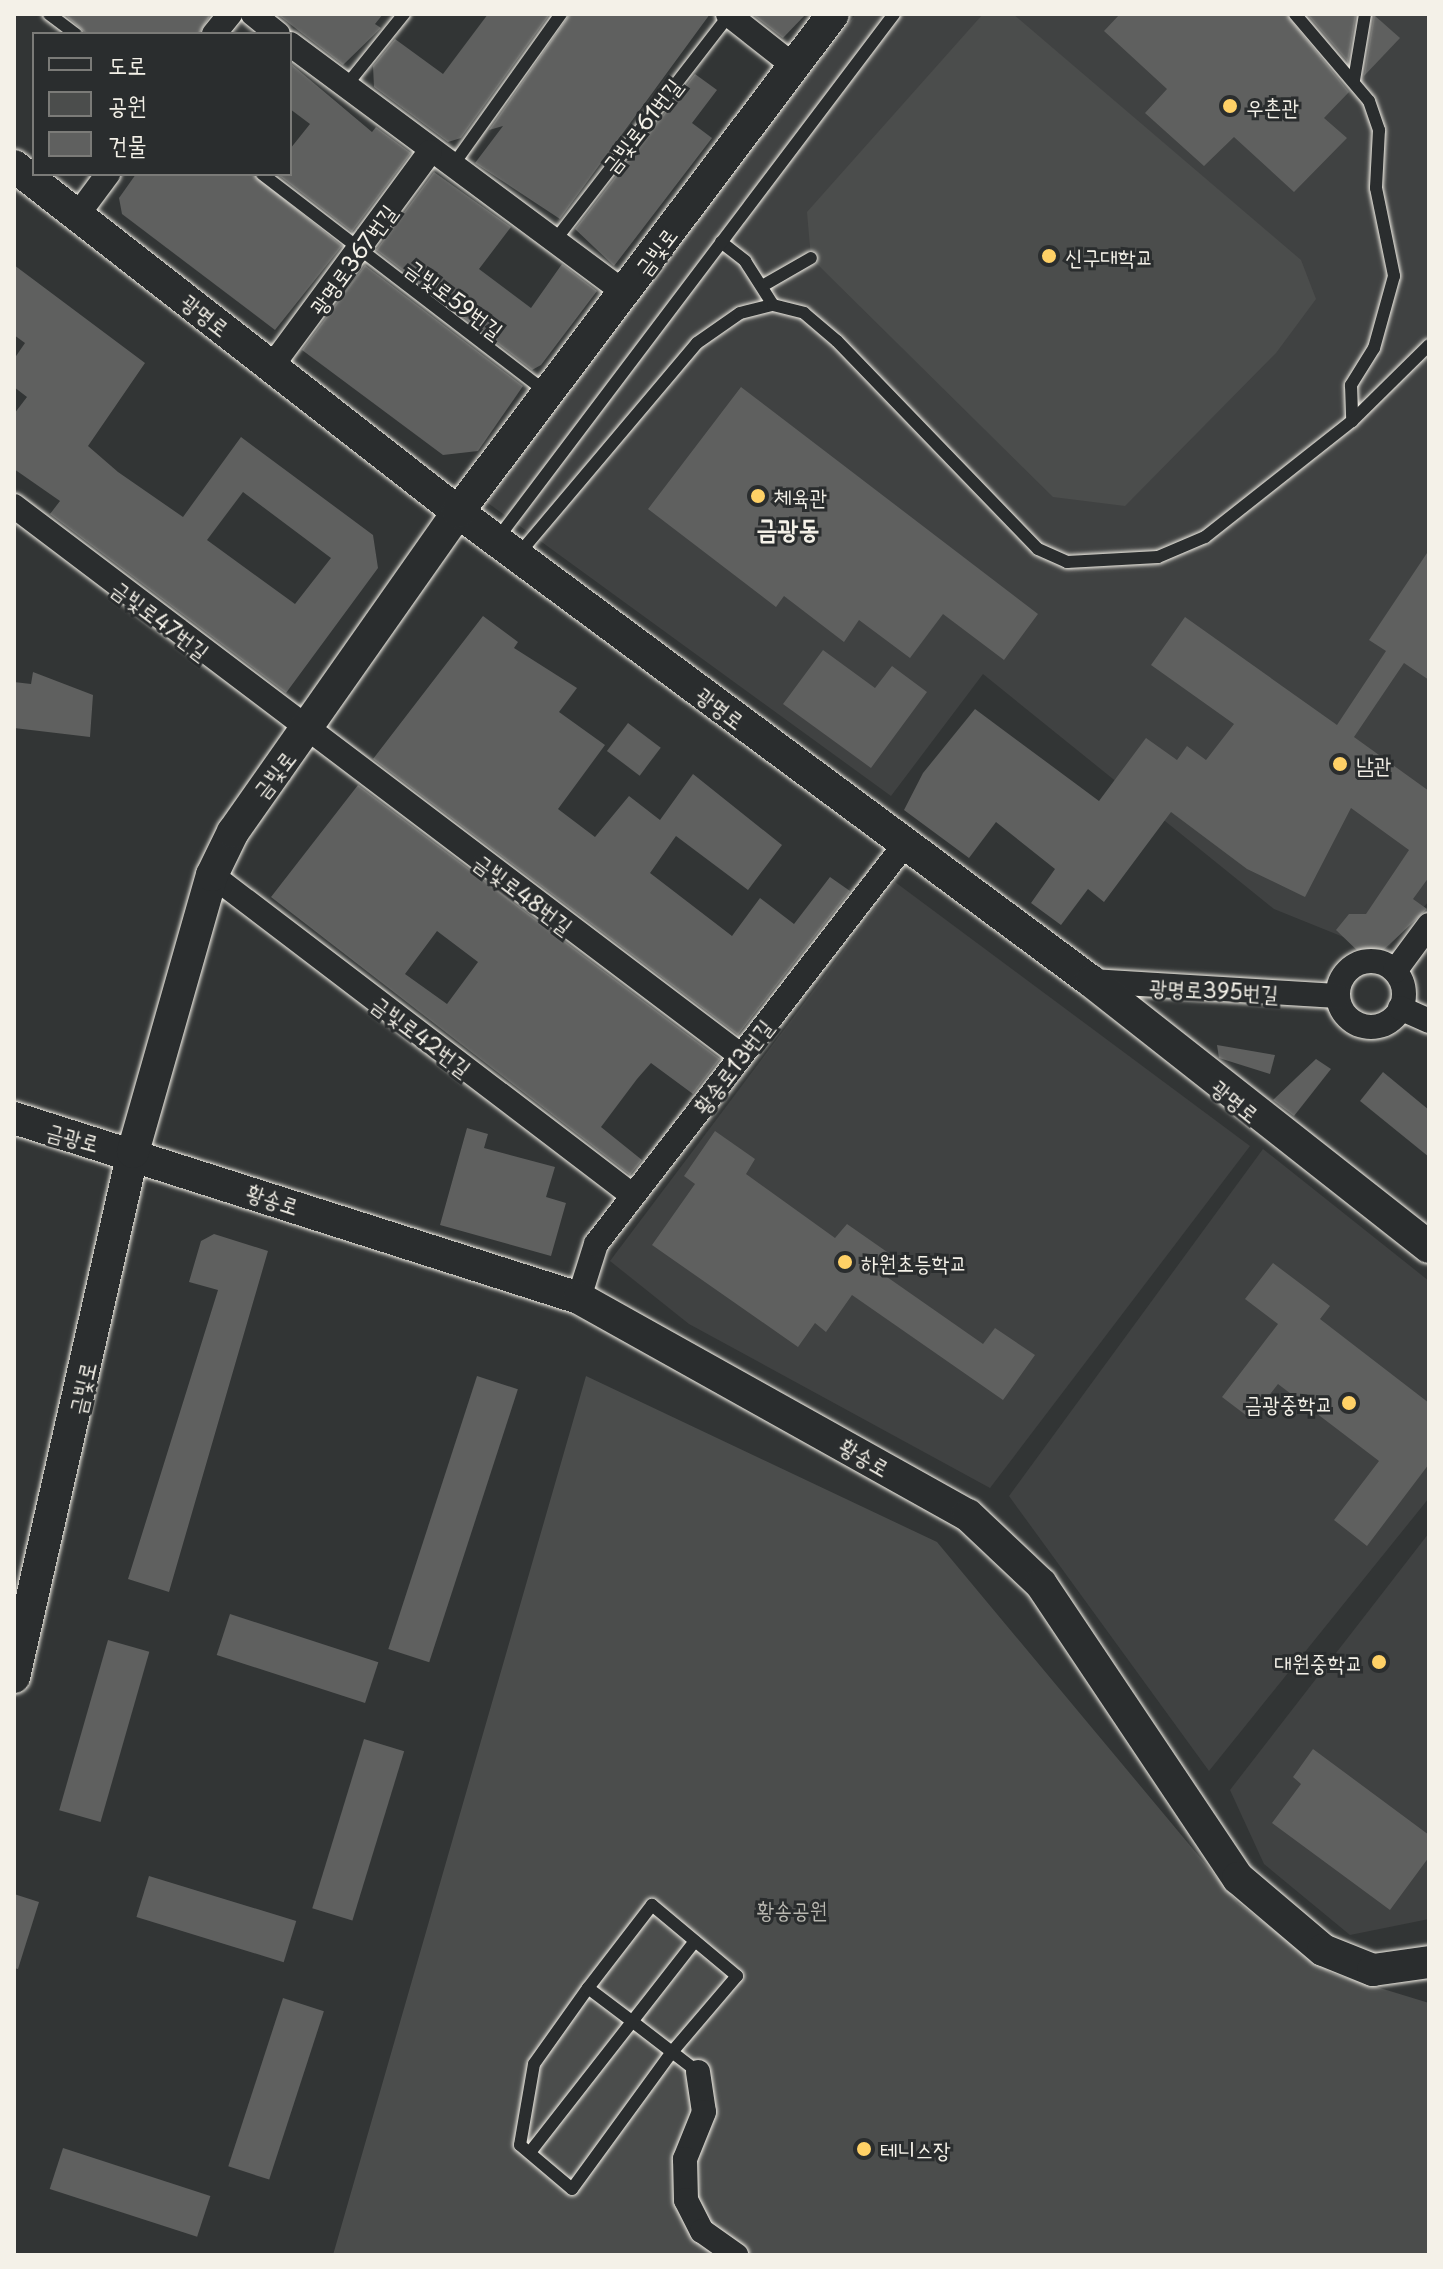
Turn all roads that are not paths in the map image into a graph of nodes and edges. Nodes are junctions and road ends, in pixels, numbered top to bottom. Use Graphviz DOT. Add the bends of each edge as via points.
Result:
graph roads {
  1 [pos="49,14"];
  2 [pos="230,14"];
  3 [pos="253,14"];
  4 [pos="404,14"];
  5 [pos="561,14"];
  6 [pos="833,14"];
  7 [pos="894,14"];
  8 [pos="1295,14"];
  9 [pos="1365,14"];
  10 [pos="729,15"];
  11 [pos="73,32"];
  12 [pos="216,32"];
  13 [pos="276,32"];
  14 [pos="292,46"];
  15 [pos="795,67"];
  16 [pos="1354,80"];
  17 [pos="345,87"];
  18 [pos="430,152"];
  19 [pos="456,161"];
  20 [pos="14,166"];
  21 [pos="107,176"];
  22 [pos="265,176"];
  23 [pos="79,213"];
  24 [pos="556,239"];
  25 [pos="721,242"];
  26 [pos="360,250"];
  27 [pos="811,258"];
  28 [pos="764,285"];
  29 [pos="624,292"];
  30 [pos="773,305"];
  31 [pos="1429,345"];
  32 [pos="272,366"];
  33 [pos="549,394"];
  34 [pos="1352,421"];
  35 [pos="14,506"];
  36 [pos="458,512"];
  37 [pos="507,548"];
  38 [pos="308,731"];
  39 [pos="905,844"];
  40 [pos="212,875"];
  41 [pos="1429,925"];
  42 [pos="1395,971"];
  43 [pos="1091,981"];
  44 [pos="1338,996"];
  45 [pos="1400,1008"];
  46 [pos="1429,1021"];
  47 [pos="740,1055"];
  48 [pos="14,1118"];
  49 [pos="133,1152"];
  50 [pos="632,1195"];
  51 [pos="1429,1247"];
  52 [pos="579,1298"];
  53 [pos="14,1677"];
  54 [pos="695,1941"];
  55 [pos="1429,1962"];
  56 [pos="588,1988"];
  57 [pos="633,2022"];
  58 [pos="672,2052"];
  59 [pos="698,2072"];
  60 [pos="531,2151"];
  61 [pos="736,2255"];
  1 -- 11 [label="lane"];
  2 -- 12 [label="street"];
  3 -- 13 [label="street"];
  4 -- 17 [label="lane"];
  5 -- 19 [label="lane"];
  6 -- 15 [label="street, 금빛로"];
  7 -- 25 [label="lane"];
  8 -- 16 [label="lane"];
  9 -- 16 [label="lane"];
  10 -- 15 [label="street"];
  10 -- 24 [label="lane, 금빛로61번길"];
  14 -- 17 [label="street"];
  15 -- 29 [label="street, 금빛로"];
  16 -- 34 [label="lane" via="1379,130 1376,188 1394,276 1374,348 1351,385"];
  17 -- 18 [label="street"];
  18 -- 19 [label="street"];
  18 -- 26 [label="street, 광명로367번길"];
  19 -- 24 [label="street"];
  20 -- 23 [label="street, 광명로"];
  21 -- 23 [label="street"];
  22 -- 26 [label="lane, 금빛로59번길"];
  23 -- 32 [label="street, 광명로"];
  24 -- 29 [label="street"];
  25 -- 28 [label="lane"];
  25 -- 37 [label="lane"];
  26 -- 32 [label="street, 광명로367번길"];
  26 -- 33 [label="lane, 금빛로59번길"];
  27 -- 28 [label="lane"];
  28 -- 30 [label="lane"];
  29 -- 33 [label="street, 금빛로"];
  30 -- 34 [label="lane" via="804,313 837,341 1038,549 1067,562 1158,557 1205,537"];
  30 -- 37 [label="lane" via="740,313 697,343"];
  31 -- 34 [label="lane"];
  32 -- 36 [label="street, 광명로"];
  33 -- 36 [label="street, 금빛로"];
  35 -- 38 [label="street, 금빛로47번길"];
  36 -- 37 [label="street, 광명로"];
  36 -- 38 [label="street, 금빛로"];
  37 -- 39 [label="street, 광명로"];
  38 -- 40 [label="street, 금빛로" via="259,788"];
  38 -- 47 [label="street, 금빛로48번길"];
  39 -- 43 [label="street, 광명로"];
  39 -- 47 [label="street, 황송로13번길"];
  40 -- 49 [label="street, 금빛로"];
  40 -- 50 [label="street, 금빛로42번길"];
  41 -- 42 [label="street"];
  42 -- 44 [label="street" via="1363,962 1344,974"];
  42 -- 45 [label="street" via="1404,992"];
  43 -- 44 [label="street, 광명로395번길"];
  43 -- 51 [label="street, 광명로"];
  44 -- 45 [label="street" via="1347,1017 1367,1027 1389,1021"];
  45 -- 46 [label="street"];
  47 -- 50 [label="street, 황송로13번길"];
  48 -- 49 [label="street, 금광로"];
  49 -- 52 [label="street, 황송로"];
  49 -- 53 [label="street, 금빛로"];
  50 -- 52 [label="street, 황송로13번길" via="596,1244"];
  52 -- 55 [label="street, 황송로" via="968,1515 1041,1584 1238,1878 1323,1950 1373,1970"];
  54 -- 56 [label="lane" via="652,1905"];
  54 -- 57 [label="lane"];
  54 -- 58 [label="lane" via="737,1976"];
  56 -- 57 [label="lane"];
  56 -- 60 [label="lane" via="534,2064 520,2145"];
  57 -- 58 [label="lane"];
  57 -- 60 [label="lane"];
  58 -- 59 [label="lane"];
  58 -- 60 [label="lane" via="572,2189"];
  59 -- 61 [label="street" via="704,2112 685,2159 686,2200 702,2231"];
}
